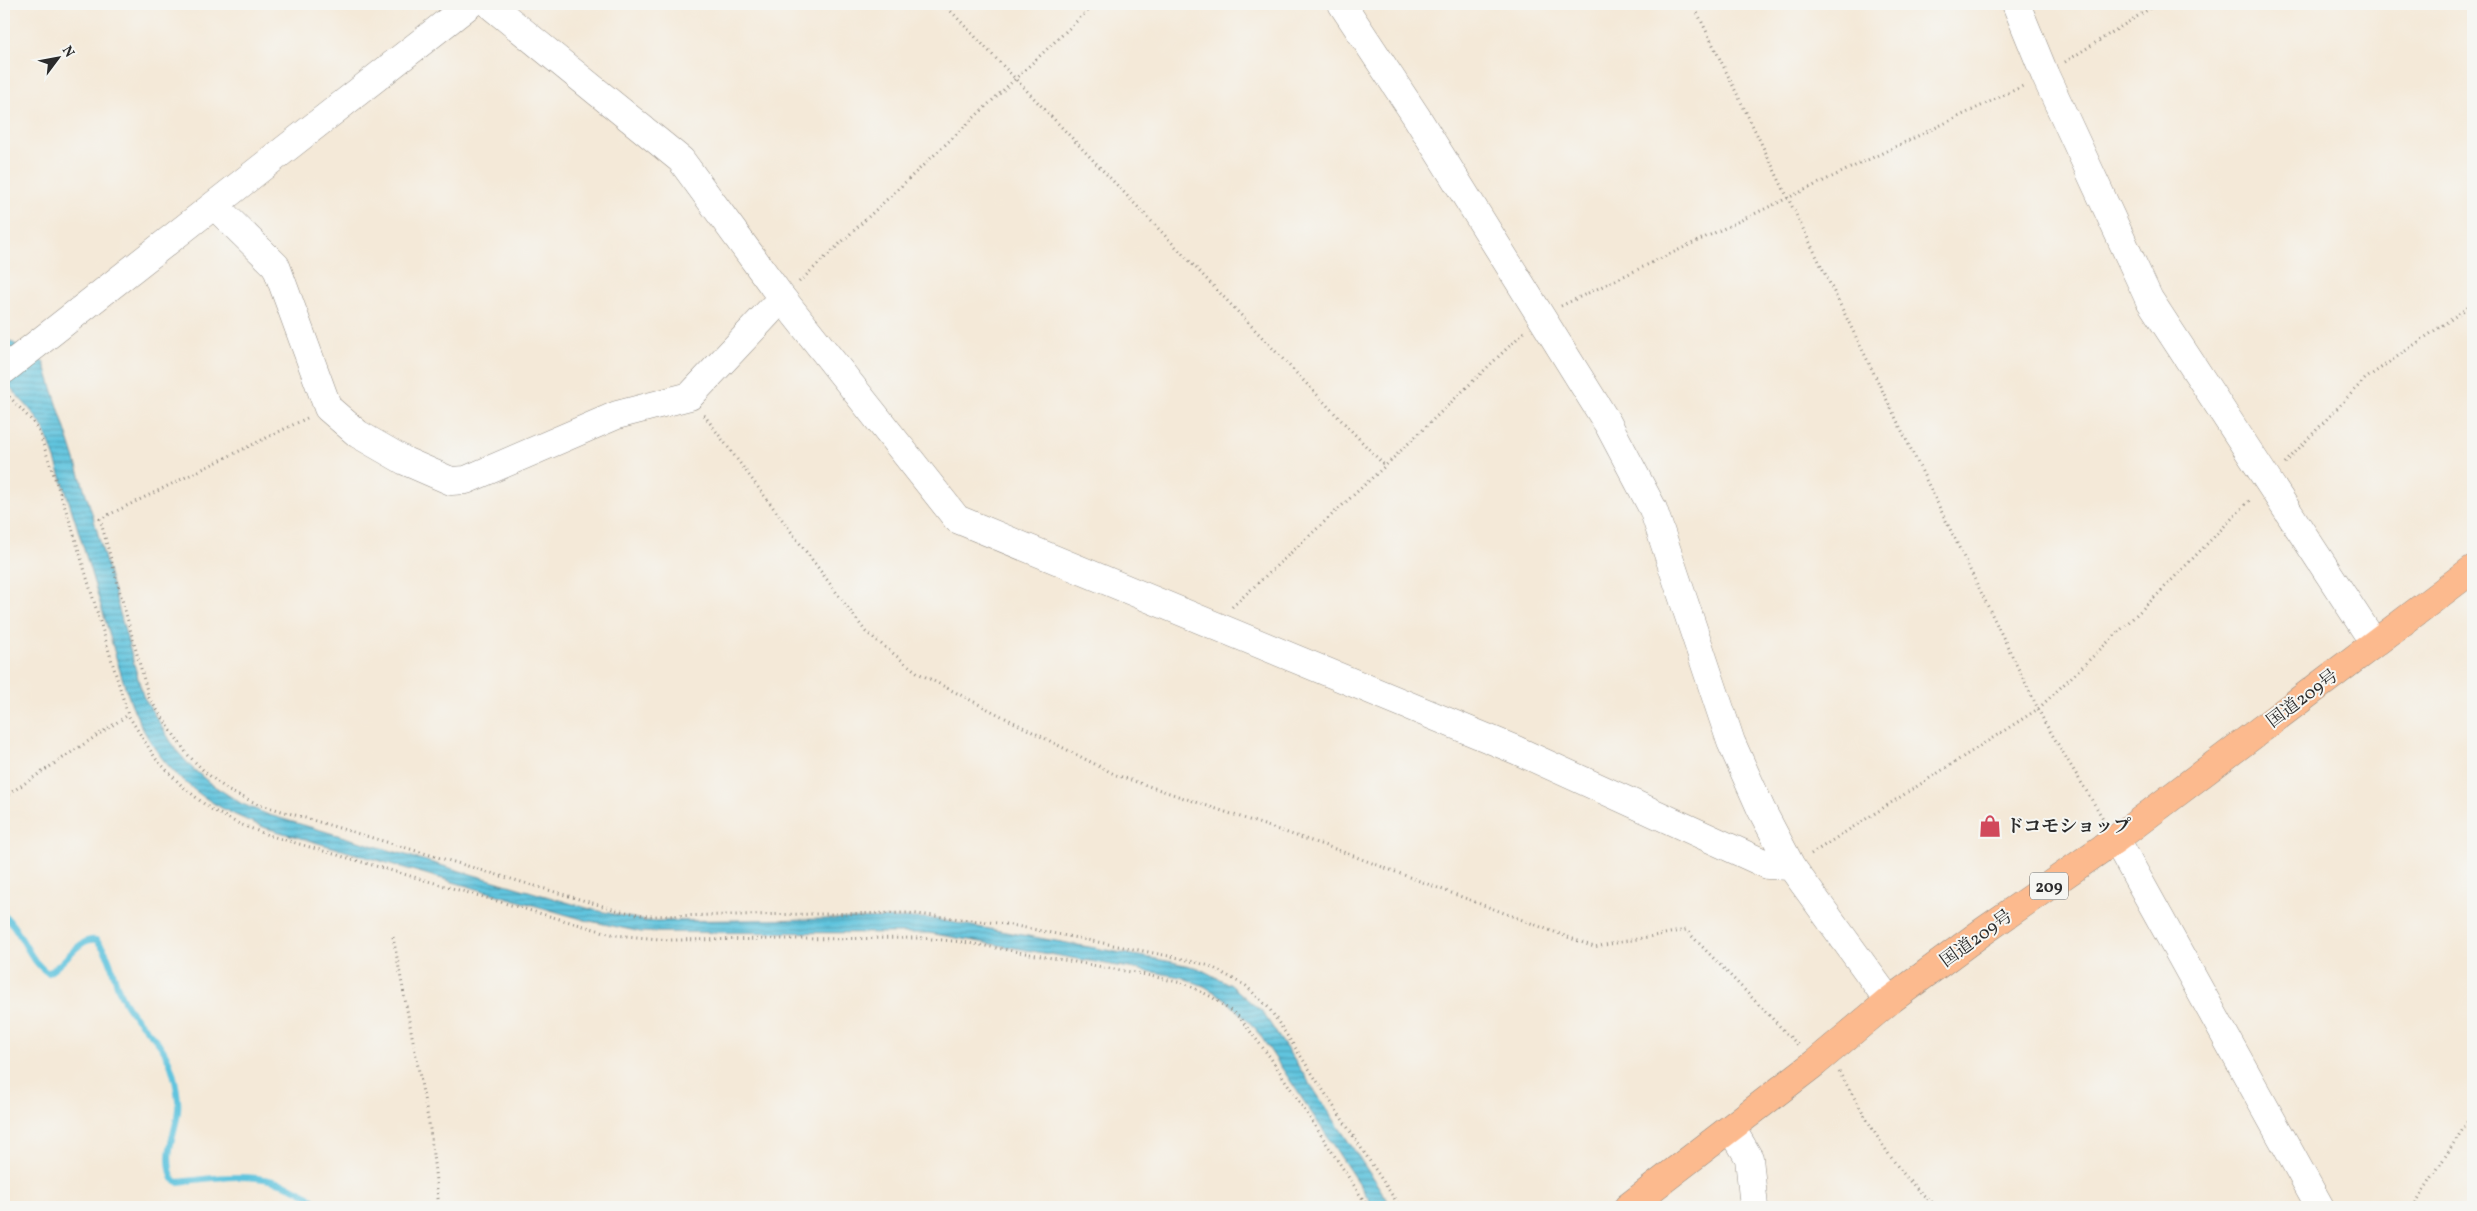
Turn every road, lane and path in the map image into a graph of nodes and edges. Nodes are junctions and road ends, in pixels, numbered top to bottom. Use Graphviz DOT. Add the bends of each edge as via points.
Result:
graph roads {
  1 [pos="470,4"];
  2 [pos="489,4"];
  3 [pos="944,4"];
  4 [pos="1095,4"];
  5 [pos="1342,4"];
  6 [pos="1693,4"];
  7 [pos="2016,4"];
  8 [pos="2157,4"];
  9 [pos="2045,75"];
  10 [pos="1014,78"];
  11 [pos="1789,199"];
  12 [pos="216,206"];
  13 [pos="782,298"];
  14 [pos="2473,304"];
  15 [pos="1542,315"];
  16 [pos="4,370"];
  17 [pos="4,390"];
  18 [pos="690,396"];
  19 [pos="328,408"];
  20 [pos="1385,466"];
  21 [pos="2268,481"];
  22 [pos="2473,569"];
  23 [pos="1213,624"];
  24 [pos="2374,643"];
  25 [pos="2038,709"];
  26 [pos="128,715"];
  27 [pos="4,797"];
  28 [pos="2116,839"];
  29 [pos="1791,866"];
  30 [pos="393,937"];
  31 [pos="1889,1001"];
  32 [pos="1821,1058"];
  33 [pos="2473,1113"];
  34 [pos="1732,1128"];
  35 [pos="439,1207"];
  36 [pos="1368,1207"];
  37 [pos="1400,1207"];
  38 [pos="1628,1207"];
  39 [pos="1754,1207"];
  40 [pos="1938,1207"];
  41 [pos="2320,1207"];
  42 [pos="2413,1207"];
  1 -- 12 [label="street"];
  2 -- 13 [label="street" via="681,160"];
  3 -- 10 [label="path"];
  4 -- 10 [label="path"];
  5 -- 15 [label="street"];
  6 -- 11 [label="path"];
  7 -- 9 [label="street"];
  8 -- 9 [label="path"];
  9 -- 11 [label="path"];
  9 -- 21 [label="street" via="2149,299"];
  10 -- 13 [label="path"];
  10 -- 20 [label="path"];
  11 -- 15 [label="path"];
  11 -- 25 [label="path"];
  12 -- 16 [label="street"];
  12 -- 19 [label="street" via="276,266"];
  13 -- 18 [label="street"];
  13 -- 23 [label="street" via="957,518"];
  14 -- 21 [label="path" via="2365,379"];
  15 -- 20 [label="path"];
  15 -- 29 [label="street" via="1608,424 1653,509 1731,742"];
  17 -- 26 [label="path" via="39,432 72,528"];
  18 -- 19 [label="street" via="617,415 466,480 452,481 405,461 358,434"];
  18 -- 32 [label="path" via="866,632 918,672 1116,775 1335,849 1594,946 1686,930"];
  19 -- 37 [label="path" via="100,519 149,698 187,754 229,791 258,804 616,910 647,916 908,913 1006,924 1210,966 1246,986 1269,1008"];
  20 -- 23 [label="path"];
  21 -- 24 [label="street"];
  21 -- 25 [label="path" via="2158,594"];
  22 -- 24 [label="highway, 国道209号 / 209"];
  23 -- 29 [label="street" via="1516,750 1768,865"];
  24 -- 28 [label="highway, 国道209号 / 209"];
  25 -- 28 [label="path"];
  25 -- 29 [label="path"];
  26 -- 27 [label="path"];
  26 -- 36 [label="path" via="156,759 181,785 209,808 236,823 287,841 615,935 670,940 922,938 973,944 1186,984 1212,997 1239,1017 1270,1057"];
  28 -- 31 [label="highway, 国道209号 / 209"];
  28 -- 41 [label="street"];
  29 -- 31 [label="street"];
  30 -- 35 [label="path" via="430,1129"];
  31 -- 32 [label="highway, 国道209号 / 209"];
  32 -- 34 [label="highway, 国道209号 / 209"];
  32 -- 40 [label="path" via="1900,1171 1922,1196"];
  33 -- 42 [label="path"];
  34 -- 38 [label="highway, 国道209号 / 209"];
  34 -- 39 [label="street" via="1749,1158"];
}
